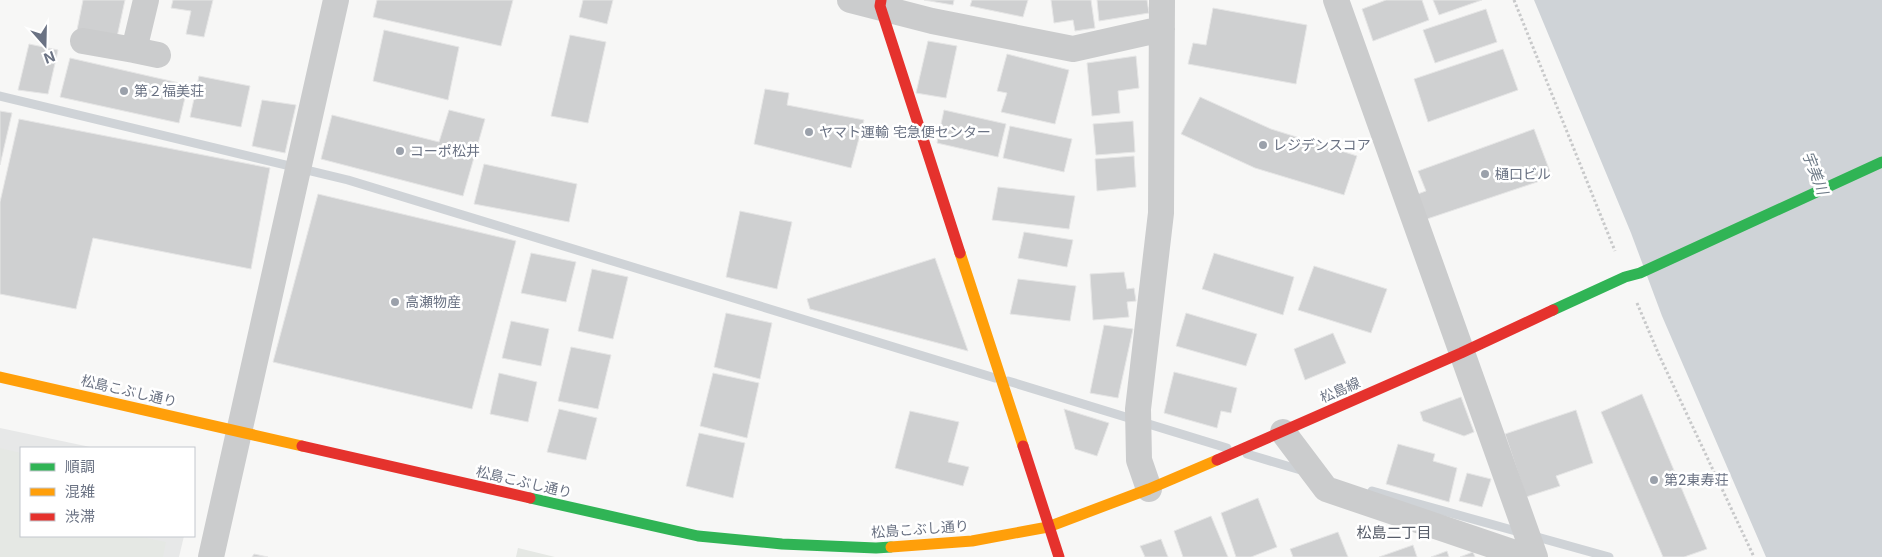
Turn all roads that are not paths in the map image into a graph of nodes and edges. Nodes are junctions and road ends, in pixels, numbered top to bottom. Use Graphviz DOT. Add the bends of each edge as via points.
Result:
graph roads {
  1 [pos="146,0"];
  2 [pos="336,0"];
  3 [pos="850,0"];
  4 [pos="1162,0"];
  5 [pos="1336,0"];
  6 [pos="881,3"];
  7 [pos="1162,29"];
  8 [pos="83,41"];
  9 [pos="1882,162"];
  10 [pos="1462,353"];
  11 [pos="0,377"];
  12 [pos="240,432"];
  13 [pos="1283,432"];
  14 [pos="1149,489"];
  15 [pos="1048,527"];
  16 [pos="782,550"];
  17 [pos="211,557"];
  18 [pos="1059,557"];
  19 [pos="1527,557"];
  20 [pos="1535,557"];
  1 -- 8 [label="street" via="146,53"];
  2 -- 12 [label="street"];
  3 -- 6 [label="street"];
  4 -- 7 [label="street"];
  5 -- 10 [label="street"];
  6 -- 7 [label="street" via="932,21 1073,49"];
  6 -- 15 [label="street"];
  7 -- 14 [label="street" via="1161,213 1138,409 1139,460"];
  9 -- 10 [label="street, 松島線"];
  10 -- 13 [label="street, 松島線"];
  10 -- 20 [label="street"];
  11 -- 12 [label="street, 松島こぶし通り"];
  12 -- 16 [label="street, 松島こぶし通り" via="698,536"];
  12 -- 17 [label="street"];
  13 -- 14 [label="street, 松島線"];
  13 -- 19 [label="street" via="1326,489"];
  14 -- 15 [label="street, 松島線"];
  15 -- 16 [label="street, 松島こぶし通り" via="972,541"];
  15 -- 18 [label="street"];
}
